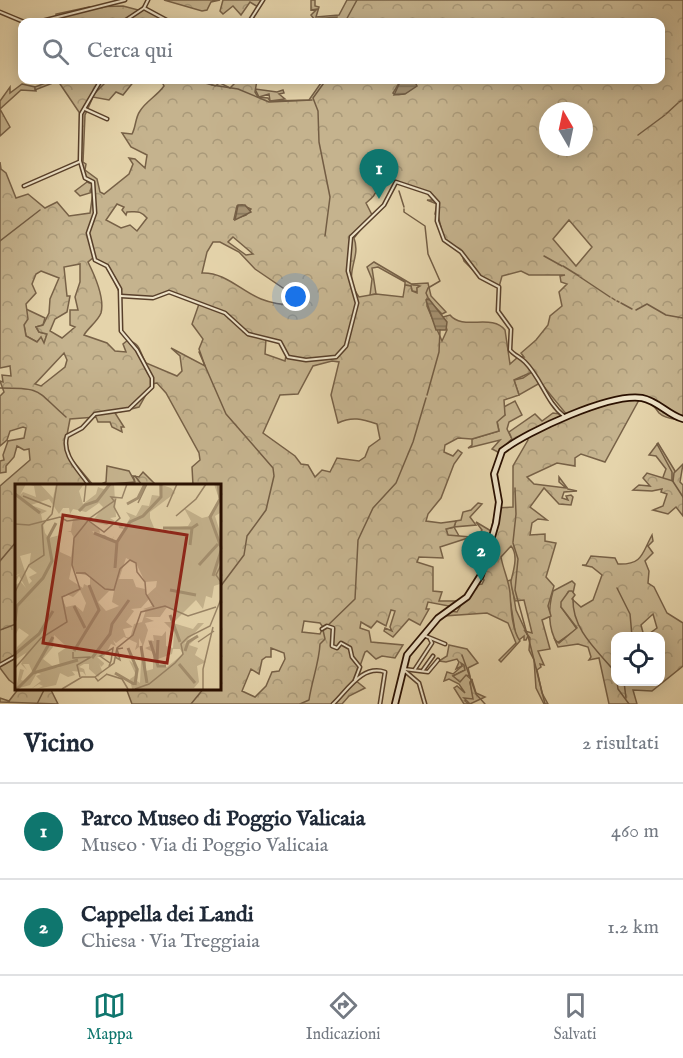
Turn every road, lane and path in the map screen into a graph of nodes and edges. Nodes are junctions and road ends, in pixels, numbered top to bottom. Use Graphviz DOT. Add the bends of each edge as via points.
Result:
graph roads {
  1 [pos="125,0"];
  2 [pos="148,0"];
  3 [pos="262,0"];
  4 [pos="144,8"];
  5 [pos="0,12"];
  6 [pos="54,18"];
  7 [pos="130,18"];
  8 [pos="163,18"];
  9 [pos="251,18"];
  10 [pos="18,20"];
  11 [pos="99,84"];
  12 [pos="85,109"];
  13 [pos="107,119"];
  14 [pos="80,161"];
  15 [pos="24,186"];
  16 [pos="121,296"];
  17 [pos="565,417"];
  18 [pos="683,419"];
  19 [pos="88,484"];
  20 [pos="322,629"];
  21 [pos="423,635"];
  22 [pos="430,639"];
  23 [pos="445,644"];
  24 [pos="433,656"];
  25 [pos="15,657"];
  26 [pos="438,660"];
  27 [pos="0,665"];
  28 [pos="404,669"];
  29 [pos="415,670"];
  30 [pos="423,670"];
  31 [pos="355,680"];
  32 [pos="333,704"];
  33 [pos="380,704"];
  34 [pos="395,704"];
  35 [pos="423,704"];
  1 -- 6 [label="street"];
  2 -- 4 [label="street"];
  3 -- 9 [label="street"];
  4 -- 7 [label="street"];
  4 -- 8 [label="street"];
  5 -- 10 [label="street"];
  11 -- 12 [label="street"];
  12 -- 13 [label="street"];
  12 -- 14 [label="street" via="81,114"];
  14 -- 15 [label="street"];
  14 -- 16 [label="street" via="85,178 95,188 95,213 88,233 93,257 107,266"];
  16 -- 17 [label="street" via="153,298 169,292 225,313 252,336 280,342 288,357 336,357 346,346 357,303 348,271 351,237 381,209 396,182 432,195 438,203 437,221 444,240 460,252 480,277 499,287 498,311 511,329 511,352 526,362 553,406"];
  16 -- 19 [label="street" via="121,331 137,350 152,378 152,387 129,409 94,414 82,428 67,436 69,456"];
  17 -- 18 [label="street" via="629,398 646,399 667,414"];
  17 -- 21 [label="street" via="499,454 494,474 499,502 496,524 481,575 467,597 438,618"];
  20 -- 31 [label="street" via="333,628 332,646 348,646 361,670"];
  21 -- 22 [label="street"];
  21 -- 28 [label="street" via="407,655"];
  22 -- 23 [label="street"];
  22 -- 29 [label="street" via="432,643"];
  24 -- 30 [label="street"];
  25 -- 27 [label="street"];
  26 -- 30 [label="street" via="429,672"];
  28 -- 29 [label="street"];
  28 -- 34 [label="street"];
  28 -- 35 [label="street" via="419,683"];
  29 -- 30 [label="street"];
  31 -- 32 [label="street"];
  31 -- 33 [label="street" via="374,671 385,672"];
}
